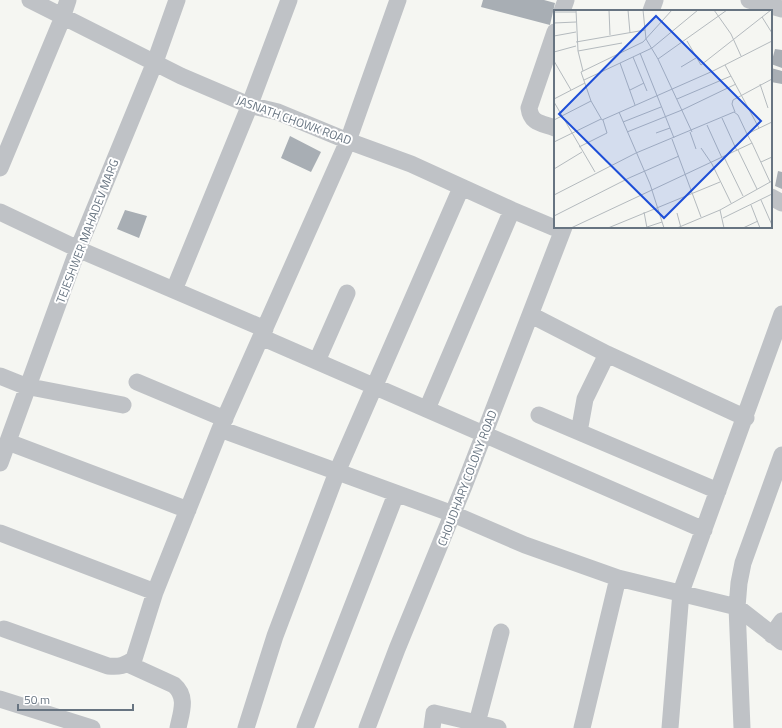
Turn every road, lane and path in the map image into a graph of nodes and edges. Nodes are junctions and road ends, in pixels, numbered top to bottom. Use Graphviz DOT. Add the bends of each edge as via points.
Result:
graph roads {
  1 [pos="30,0"];
  2 [pos="68,0"];
  3 [pos="177,0"];
  4 [pos="289,0"];
  5 [pos="398,0"];
  6 [pos="566,0"];
  7 [pos="655,0"];
  8 [pos="757,4"];
  9 [pos="782,9"];
  10 [pos="562,10"];
  11 [pos="651,10"];
  12 [pos="63,17"];
  13 [pos="554,35"];
  14 [pos="155,62"];
  15 [pos="249,105"];
  16 [pos="554,128"];
  17 [pos="348,141"];
  18 [pos="0,168"];
  19 [pos="461,188"];
  20 [pos="772,198"];
  21 [pos="782,203"];
  22 [pos="512,210"];
  23 [pos="0,212"];
  24 [pos="554,226"];
  25 [pos="563,229"];
  26 [pos="78,249"];
  27 [pos="174,290"];
  28 [pos="347,293"];
  29 [pos="782,314"];
  30 [pos="531,315"];
  31 [pos="263,333"];
  32 [pos="607,354"];
  33 [pos="317,361"];
  34 [pos="0,376"];
  35 [pos="137,382"];
  36 [pos="28,386"];
  37 [pos="375,386"];
  38 [pos="123,405"];
  39 [pos="427,409"];
  40 [pos="540,415"];
  41 [pos="746,418"];
  42 [pos="222,424"];
  43 [pos="579,432"];
  44 [pos="484,434"];
  45 [pos="3,452"];
  46 [pos="782,455"];
  47 [pos="337,472"];
  48 [pos="718,491"];
  49 [pos="396,494"];
  50 [pos="188,510"];
  51 [pos="453,514"];
  52 [pos="704,530"];
  53 [pos="0,533"];
  54 [pos="618,578"];
  55 [pos="155,592"];
  56 [pos="681,592"];
  57 [pos="737,607"];
  58 [pos="1,632"];
  59 [pos="501,632"];
  60 [pos="779,633"];
  61 [pos="128,664"];
  62 [pos="0,698"];
  63 [pos="477,723"];
  64 [pos="92,728"];
  65 [pos="178,728"];
  66 [pos="246,728"];
  67 [pos="305,728"];
  68 [pos="367,728"];
  69 [pos="432,728"];
  70 [pos="498,728"];
  71 [pos="582,728"];
  72 [pos="670,728"];
  73 [pos="742,728"];
  1 -- 12 [label="street, JASNATH CHOWK ROAD"];
  2 -- 12 [label="street"];
  3 -- 14 [label="street, TEJESHWER MAHADEV MARG"];
  4 -- 15 [label="street"];
  5 -- 17 [label="street"];
  6 -- 10 [label="street"];
  7 -- 11 [label="street"];
  8 -- 9 [label="street"];
  12 -- 14 [label="street, JASNATH CHOWK ROAD"];
  12 -- 18 [label="street"];
  13 -- 16 [label="street" via="529,108 533,120"];
  14 -- 15 [label="street, JASNATH CHOWK ROAD"];
  14 -- 26 [label="street, TEJESHWER MAHADEV MARG"];
  15 -- 17 [label="street, JASNATH CHOWK ROAD" via="278,112"];
  15 -- 27 [label="street"];
  17 -- 19 [label="street, JASNATH CHOWK ROAD" via="411,164"];
  17 -- 31 [label="street"];
  19 -- 22 [label="street, JASNATH CHOWK ROAD"];
  19 -- 37 [label="street"];
  20 -- 21 [label="street"];
  22 -- 24 [label="street, JASNATH CHOWK ROAD"];
  22 -- 39 [label="street"];
  23 -- 26 [label="street"];
  25 -- 30 [label="street, CHOUDHARY COLONY ROAD"];
  26 -- 27 [label="street"];
  26 -- 36 [label="street, TEJESHWER MAHADEV MARG"];
  27 -- 31 [label="street"];
  28 -- 33 [label="street"];
  29 -- 41 [label="street"];
  30 -- 32 [label="street"];
  30 -- 44 [label="street, CHOUDHARY COLONY ROAD"];
  31 -- 33 [label="street"];
  31 -- 42 [label="street"];
  32 -- 41 [label="street"];
  32 -- 43 [label="street" via="585,399"];
  33 -- 37 [label="street"];
  34 -- 36 [label="street"];
  35 -- 42 [label="street"];
  36 -- 38 [label="street"];
  36 -- 45 [label="street, TEJESHWER MAHADEV MARG"];
  37 -- 39 [label="street"];
  37 -- 47 [label="street"];
  39 -- 44 [label="street"];
  40 -- 43 [label="street"];
  41 -- 48 [label="street"];
  42 -- 47 [label="street"];
  42 -- 50 [label="street"];
  43 -- 48 [label="street"];
  44 -- 51 [label="street, CHOUDHARY COLONY ROAD"];
  44 -- 52 [label="street"];
  45 -- 50 [label="street"];
  46 -- 57 [label="street" via="743,563"];
  47 -- 49 [label="street"];
  47 -- 66 [label="street" via="275,636"];
  48 -- 52 [label="street"];
  49 -- 51 [label="street"];
  49 -- 67 [label="street"];
  50 -- 55 [label="street"];
  51 -- 54 [label="street" via="525,545"];
  51 -- 68 [label="street, CHOUDHARY COLONY ROAD"];
  52 -- 56 [label="street"];
  53 -- 55 [label="street"];
  54 -- 56 [label="street"];
  54 -- 71 [label="street"];
  55 -- 61 [label="street" via="138,649 134,659"];
  56 -- 57 [label="street"];
  56 -- 72 [label="street"];
  57 -- 60 [label="street"];
  57 -- 73 [label="street"];
  58 -- 61 [label="street" via="108,666 120,667"];
  59 -- 63 [label="street"];
  61 -- 65 [label="street" via="180,690 183,704"];
  62 -- 64 [label="street"];
  63 -- 69 [label="street" via="434,712"];
  63 -- 70 [label="street"];
}
